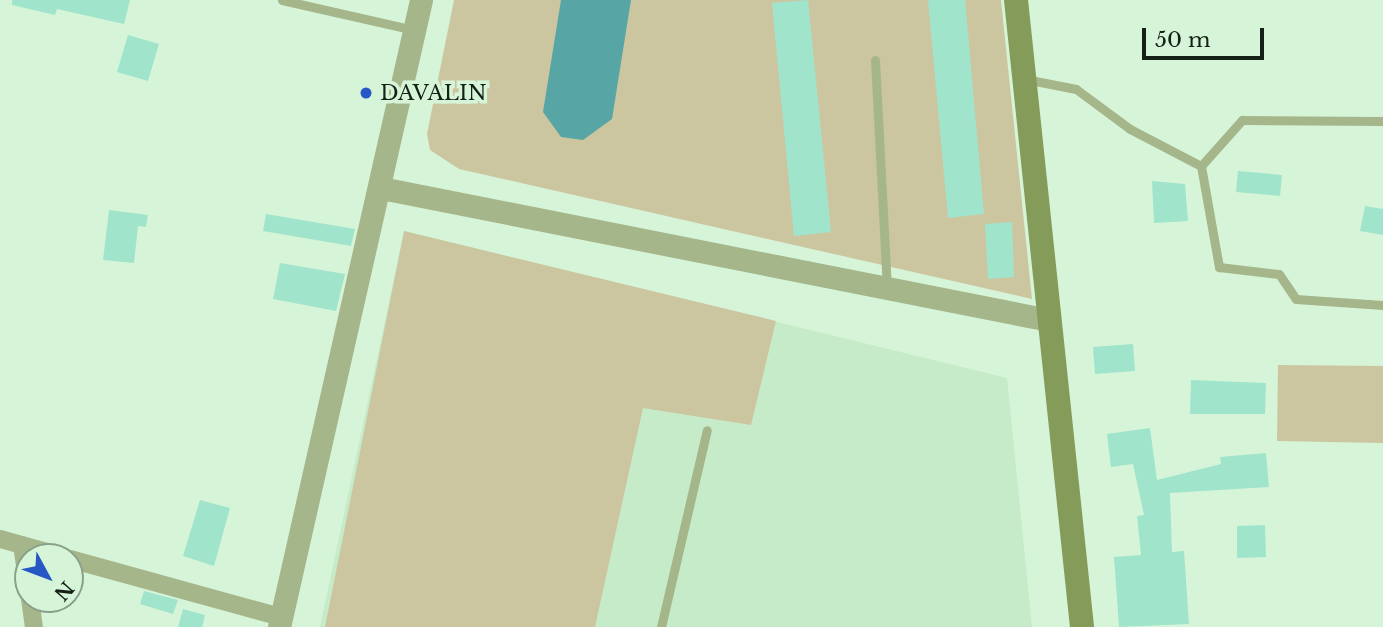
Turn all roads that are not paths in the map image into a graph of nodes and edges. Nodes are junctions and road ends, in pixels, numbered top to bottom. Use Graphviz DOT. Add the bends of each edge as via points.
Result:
graph roads {
  1 [pos="282,0"];
  2 [pos="421,0"];
  3 [pos="1016,0"];
  4 [pos="330,4"];
  5 [pos="415,30"];
  6 [pos="875,60"];
  7 [pos="1023,79"];
  8 [pos="1383,121"];
  9 [pos="1201,166"];
  10 [pos="381,188"];
  11 [pos="887,288"];
  12 [pos="1383,305"];
  13 [pos="1049,320"];
  14 [pos="707,430"];
  15 [pos="84,563"];
  16 [pos="280,622"];
  17 [pos="661,627"];
  18 [pos="1082,627"];
  1 -- 4 [label="lane"];
  2 -- 5 [label="street"];
  3 -- 7 [label="main road"];
  4 -- 5 [label="lane"];
  5 -- 10 [label="street"];
  6 -- 11 [label="lane"];
  7 -- 9 [label="lane" via="1076,89 1130,129"];
  7 -- 13 [label="main road"];
  8 -- 9 [label="lane" via="1242,120"];
  9 -- 12 [label="lane" via="1219,267 1279,274 1296,299"];
  10 -- 11 [label="street"];
  10 -- 16 [label="street"];
  11 -- 13 [label="street"];
  13 -- 18 [label="main road"];
  14 -- 17 [label="lane"];
  15 -- 16 [label="street"];
}
